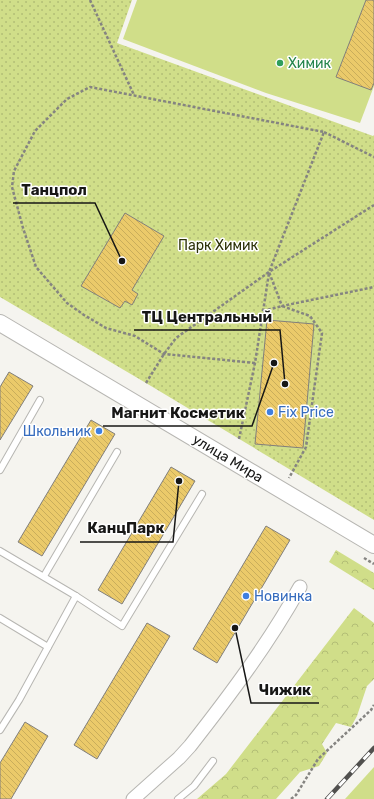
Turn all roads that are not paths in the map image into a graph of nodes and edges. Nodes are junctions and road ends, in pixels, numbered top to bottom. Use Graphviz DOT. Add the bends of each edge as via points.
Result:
graph roads {
  1 [pos="0,323"];
  2 [pos="40,400"];
  3 [pos="117,452"];
  4 [pos="0,470"];
  5 [pos="202,494"];
  6 [pos="374,545"];
  7 [pos="0,550"];
  8 [pos="44,576"];
  9 [pos="300,587"];
  10 [pos="76,596"];
  11 [pos="0,618"];
  12 [pos="48,647"];
  13 [pos="0,730"];
  14 [pos="213,761"];
  15 [pos="133,799"];
  16 [pos="178,799"];
  1 -- 6 [label="street, улица Мира"];
  2 -- 4 [label="lane"];
  3 -- 8 [label="lane"];
  5 -- 10 [label="lane" via="122,626"];
  7 -- 8 [label="lane"];
  8 -- 10 [label="lane"];
  9 -- 15 [label="street" via="257,656 190,746"];
  10 -- 12 [label="lane"];
  11 -- 12 [label="lane"];
  12 -- 13 [label="lane"];
  14 -- 16 [label="lane" via="194,786"];
}
